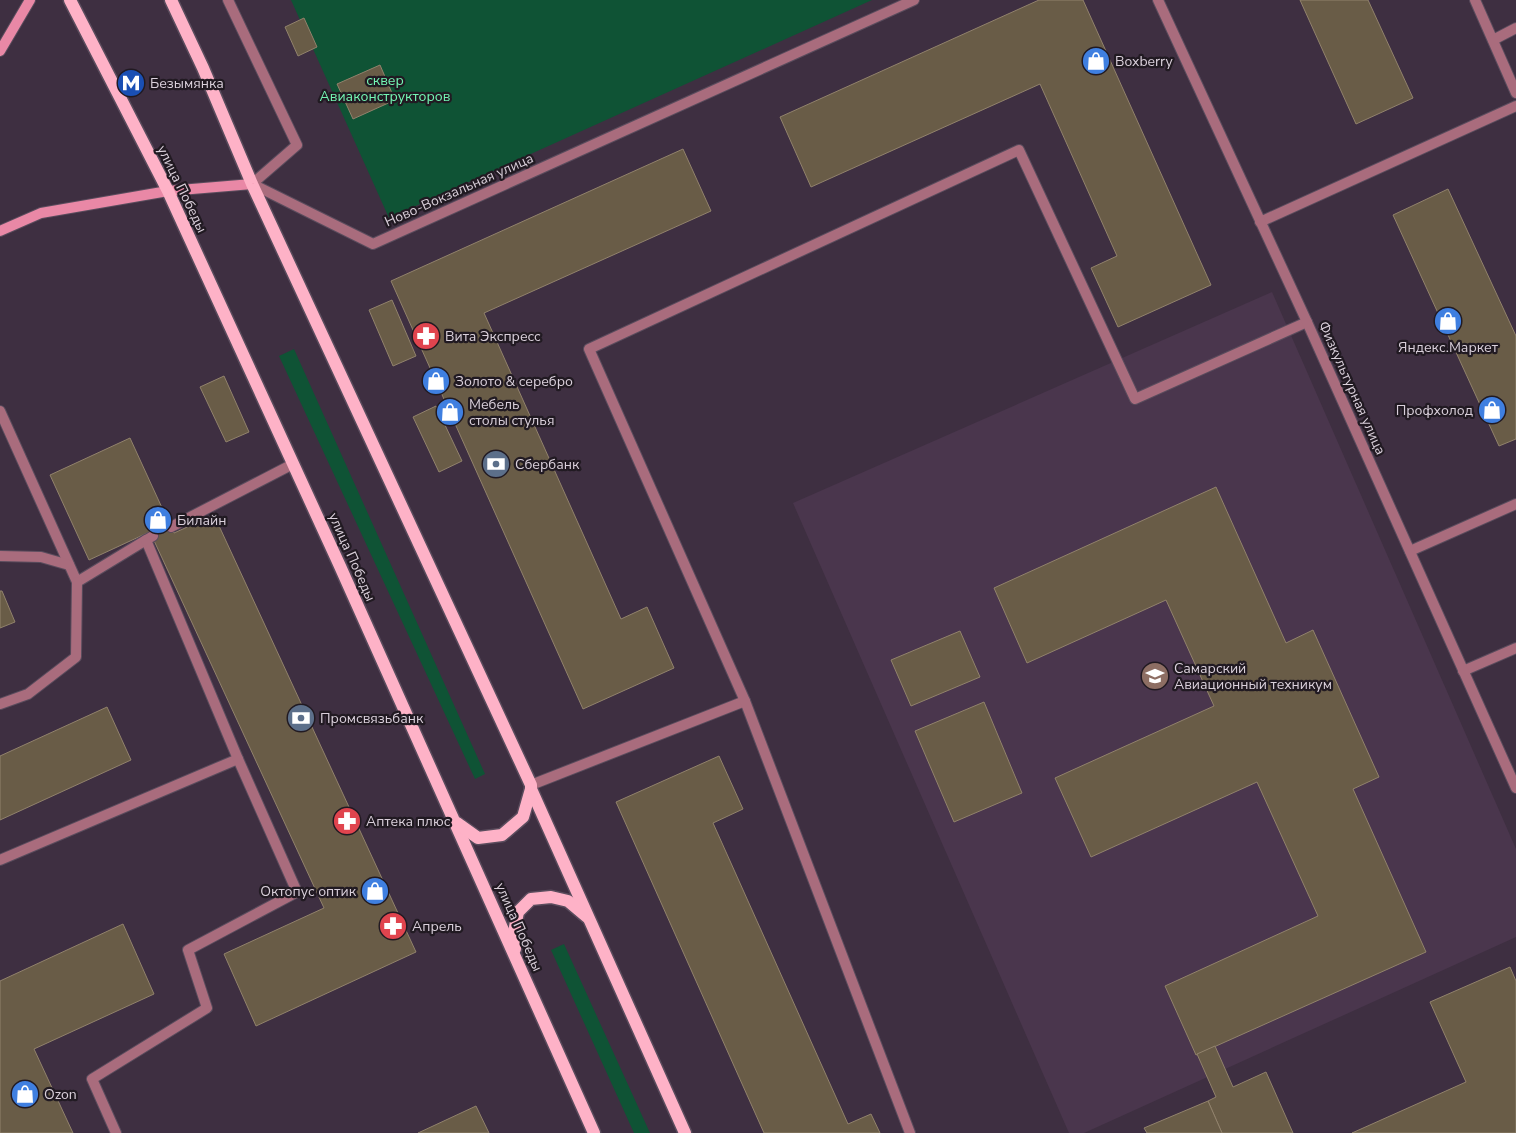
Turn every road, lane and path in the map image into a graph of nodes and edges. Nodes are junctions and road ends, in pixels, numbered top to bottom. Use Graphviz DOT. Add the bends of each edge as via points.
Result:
graph roads {
  1 [pos="30,0"];
  2 [pos="70,0"];
  3 [pos="171,0"];
  4 [pos="228,0"];
  5 [pos="914,0"];
  6 [pos="1158,0"];
  7 [pos="1475,0"];
  8 [pos="1516,28"];
  9 [pos="1493,40"];
  10 [pos="0,51"];
  11 [pos="1516,92"];
  12 [pos="1516,106"];
  13 [pos="252,184"];
  14 [pos="168,191"];
  15 [pos="1260,222"];
  16 [pos="0,230"];
  17 [pos="1307,322"];
  18 [pos="0,411"];
  19 [pos="293,464"];
  20 [pos="1516,504"];
  21 [pos="171,527"];
  22 [pos="1410,551"];
  23 [pos="0,556"];
  24 [pos="69,564"];
  25 [pos="77,582"];
  26 [pos="1516,648"];
  27 [pos="1463,671"];
  28 [pos="745,701"];
  29 [pos="0,704"];
  30 [pos="238,759"];
  31 [pos="531,787"];
  32 [pos="1516,788"];
  33 [pos="455,821"];
  34 [pos="0,860"];
  35 [pos="588,918"];
  36 [pos="515,956"];
  37 [pos="116,1133"];
  38 [pos="594,1133"];
  39 [pos="685,1133"];
  40 [pos="910,1133"];
  1 -- 10 [label="main road"];
  2 -- 14 [label="main road, улица Победы"];
  3 -- 13 [label="main road"];
  4 -- 13 [label="street" via="297,145"];
  5 -- 13 [label="street, Ново-Вокзальная улица" via="373,244"];
  6 -- 15 [label="street, Физкультурная улица"];
  7 -- 9 [label="street"];
  8 -- 9 [label="street"];
  9 -- 11 [label="street"];
  12 -- 15 [label="street"];
  13 -- 14 [label="main road"];
  13 -- 31 [label="main road"];
  14 -- 16 [label="main road" via="41,213"];
  14 -- 19 [label="main road, улица Победы"];
  15 -- 17 [label="street, Физкультурная улица"];
  17 -- 22 [label="street, Физкультурная улица"];
  17 -- 28 [label="street" via="1136,399 1019,150 589,349"];
  18 -- 24 [label="street"];
  19 -- 21 [label="street"];
  19 -- 33 [label="main road, улица Победы"];
  20 -- 22 [label="street"];
  22 -- 27 [label="street, Физкультурная улица"];
  23 -- 24 [label="street" via="42,557"];
  24 -- 25 [label="street"];
  25 -- 29 [label="street" via="76,657 28,694"];
  25 -- 30 [label="street" via="150,538"];
  26 -- 27 [label="street"];
  27 -- 32 [label="street, Физкультурная улица"];
  28 -- 31 [label="street"];
  28 -- 40 [label="street"];
  30 -- 34 [label="street"];
  30 -- 37 [label="street" via="298,892 188,950 206,1008 92,1078"];
  31 -- 33 [label="main road" via="523,817 502,835 478,838"];
  31 -- 35 [label="main road"];
  33 -- 36 [label="main road, улица Победы"];
  35 -- 36 [label="main road" via="568,902 551,897 531,899 518,912 514,932"];
  35 -- 39 [label="main road"];
  36 -- 38 [label="main road, улица Победы"];
}
